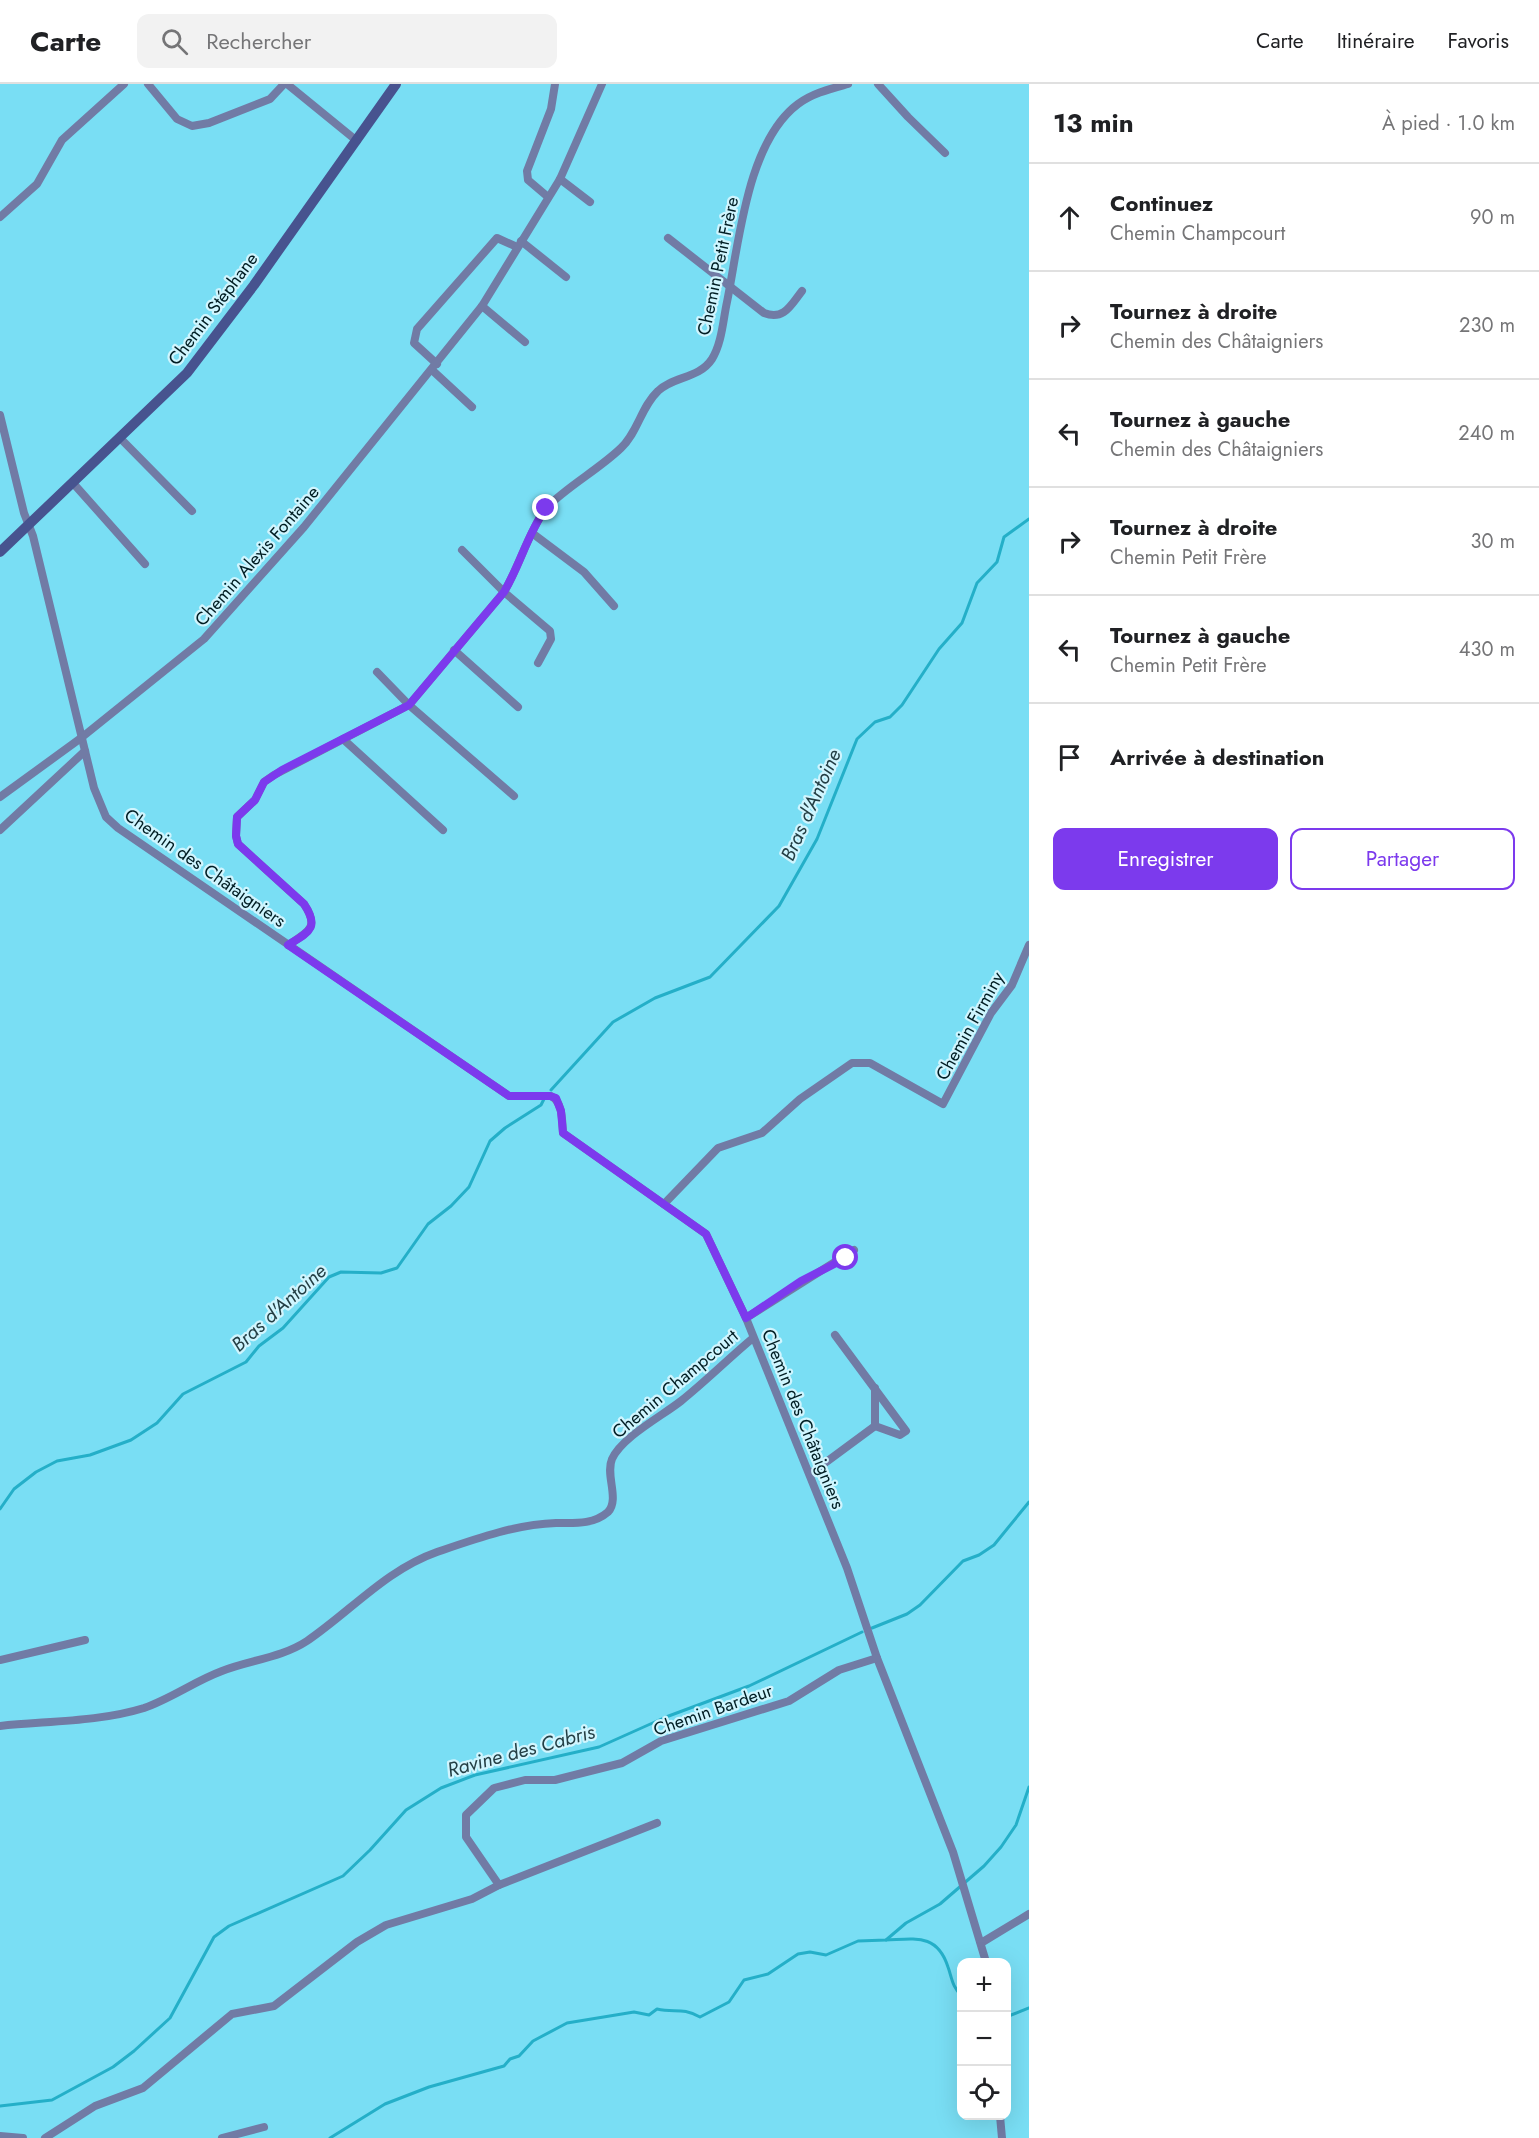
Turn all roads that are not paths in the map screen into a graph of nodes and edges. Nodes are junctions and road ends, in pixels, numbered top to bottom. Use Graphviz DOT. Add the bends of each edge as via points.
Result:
graph roads {
  1 [pos="124,84"];
  2 [pos="148,84"];
  3 [pos="285,84"];
  4 [pos="396,84"];
  5 [pos="555,84"];
  6 [pos="602,84"];
  7 [pos="848,84"];
  8 [pos="878,84"];
  9 [pos="357,141"];
  10 [pos="945,153"];
  11 [pos="560,179"];
  12 [pos="548,197"];
  13 [pos="590,202"];
  14 [pos="0,217"];
  15 [pos="668,238"];
  16 [pos="519,244"];
  17 [pos="566,277"];
  18 [pos="731,285"];
  19 [pos="802,291"];
  20 [pos="482,306"];
  21 [pos="525,342"];
  22 [pos="435,367"];
  23 [pos="472,406"];
  24 [pos="0,415"];
  25 [pos="120,438"];
  26 [pos="73,483"];
  27 [pos="192,511"];
  28 [pos="29,526"];
  29 [pos="532,533"];
  30 [pos="462,550"];
  31 [pos="0,552"];
  32 [pos="145,564"];
  33 [pos="504,592"];
  34 [pos="615,606"];
  35 [pos="454,650"];
  36 [pos="537,663"];
  37 [pos="377,672"];
  38 [pos="409,705"];
  39 [pos="518,707"];
  40 [pos="81,738"];
  41 [pos="342,739"];
  42 [pos="85,751"];
  43 [pos="514,796"];
  44 [pos="0,797"];
  45 [pos="0,830"];
  46 [pos="443,830"];
  47 [pos="288,945"];
  48 [pos="1029,945"];
  49 [pos="664,1204"];
  50 [pos="854,1250"];
  51 [pos="746,1318"];
  52 [pos="835,1335"];
  53 [pos="753,1338"];
  54 [pos="875,1388"];
  55 [pos="874,1426"];
  56 [pos="810,1474"];
  57 [pos="84,1640"];
  58 [pos="877,1658"];
  59 [pos="0,1660"];
  60 [pos="0,1726"];
  61 [pos="657,1823"];
  62 [pos="499,1885"];
  63 [pos="1029,1914"];
  64 [pos="981,1943"];
  65 [pos="985,1958"];
  66 [pos="1000,2120"];
  67 [pos="264,2127"];
  68 [pos="0,2136"];
  69 [pos="23,2138"];
  70 [pos="45,2138"];
  71 [pos="222,2138"];
  72 [pos="1002,2138"];
  1 -- 14 [label="street" via="62,140 37,184"];
  2 -- 3 [label="street" via="177,119 192,126 270,99"];
  3 -- 9 [label="street"];
  4 -- 9 [label="main road, Chemin Stéphane"];
  5 -- 12 [label="street" via="527,171 528,180"];
  6 -- 11 [label="street, Chemin Alexis Fontaine"];
  7 -- 18 [label="street, Chemin Petit Frère" via="816,93 797,105 770,134 751,186"];
  8 -- 10 [label="street"];
  9 -- 25 [label="main road, Chemin Stéphane" via="207,350"];
  11 -- 12 [label="street, Chemin Alexis Fontaine"];
  11 -- 13 [label="street"];
  12 -- 16 [label="street, Chemin Alexis Fontaine"];
  15 -- 18 [label="street"];
  16 -- 17 [label="street"];
  16 -- 20 [label="street, Chemin Alexis Fontaine"];
  16 -- 22 [label="street" via="497,238 417,328 414,343"];
  18 -- 19 [label="street" via="764,313 775,316 784,313"];
  18 -- 29 [label="street, Chemin Petit Frère" via="717,345 705,367 659,389 630,439 560,494"];
  20 -- 21 [label="street"];
  20 -- 22 [label="street, Chemin Alexis Fontaine"];
  22 -- 23 [label="street"];
  22 -- 40 [label="street, Chemin Alexis Fontaine" via="304,527 204,639"];
  24 -- 28 [label="street, Chemin des Châtaigniers"];
  25 -- 26 [label="main road, Chemin Stéphane"];
  25 -- 27 [label="street"];
  26 -- 28 [label="main road, Chemin Stéphane"];
  26 -- 32 [label="street"];
  28 -- 31 [label="main road, Chemin Stéphane"];
  28 -- 40 [label="street, Chemin des Châtaigniers"];
  29 -- 33 [label="street, Chemin Petit Frère"];
  29 -- 34 [label="street" via="584,572"];
  30 -- 33 [label="street"];
  33 -- 35 [label="street, Chemin Petit Frère"];
  33 -- 36 [label="street" via="550,631 551,639"];
  35 -- 38 [label="street, Chemin Petit Frère"];
  35 -- 39 [label="street"];
  37 -- 38 [label="street"];
  38 -- 41 [label="street, Chemin Petit Frère"];
  38 -- 43 [label="street"];
  40 -- 42 [label="street, Chemin des Châtaigniers"];
  40 -- 44 [label="street, Chemin Alexis Fontaine"];
  41 -- 46 [label="street"];
  41 -- 47 [label="street, Chemin Petit Frère" via="264,782 255,800 237,817 238,844 310,913 313,923 308,932"];
  42 -- 45 [label="street"];
  42 -- 47 [label="street, Chemin des Châtaigniers" via="96,796 106,817"];
  47 -- 49 [label="street, Chemin des Châtaigniers" via="509,1096 556,1098 563,1133"];
  48 -- 49 [label="street, Chemin Firminy" via="1012,985 991,1013 942,1104 870,1063 852,1063 800,1099 762,1133 718,1148"];
  49 -- 51 [label="street, Chemin des Châtaigniers" via="706,1234"];
  50 -- 51 [label="street, Chemin Champcourt"];
  51 -- 53 [label="street, Chemin des Châtaigniers"];
  52 -- 54 [label="street"];
  53 -- 56 [label="street, Chemin des Châtaigniers"];
  53 -- 60 [label="street, Chemin Champcourt" via="625,1443 612,1459 609,1474 613,1501 609,1511 597,1518 582,1524 528,1525 436,1553 395,1572 287,1652 219,1671 176,1695 142,1708"];
  54 -- 55 [label="street"];
  54 -- 55 [label="street" via="906,1431 900,1435"];
  55 -- 56 [label="street"];
  56 -- 58 [label="street, Chemin des Châtaigniers"];
  57 -- 59 [label="street"];
  58 -- 62 [label="street, Chemin Bardeur" via="839,1670 789,1701 661,1741 622,1763 555,1780 525,1780 494,1788 466,1815 466,1837"];
  58 -- 64 [label="street, Chemin des Châtaigniers" via="945,1831"];
  61 -- 62 [label="street"];
  62 -- 70 [label="street" via="472,1899 386,1925 357,1942 274,2006 232,2014 143,2088 96,2106"];
  63 -- 64 [label="street"];
  64 -- 65 [label="street, Chemin des Châtaigniers"];
  66 -- 72 [label="street"];
  67 -- 71 [label="street"];
  68 -- 69 [label="street"];
}
